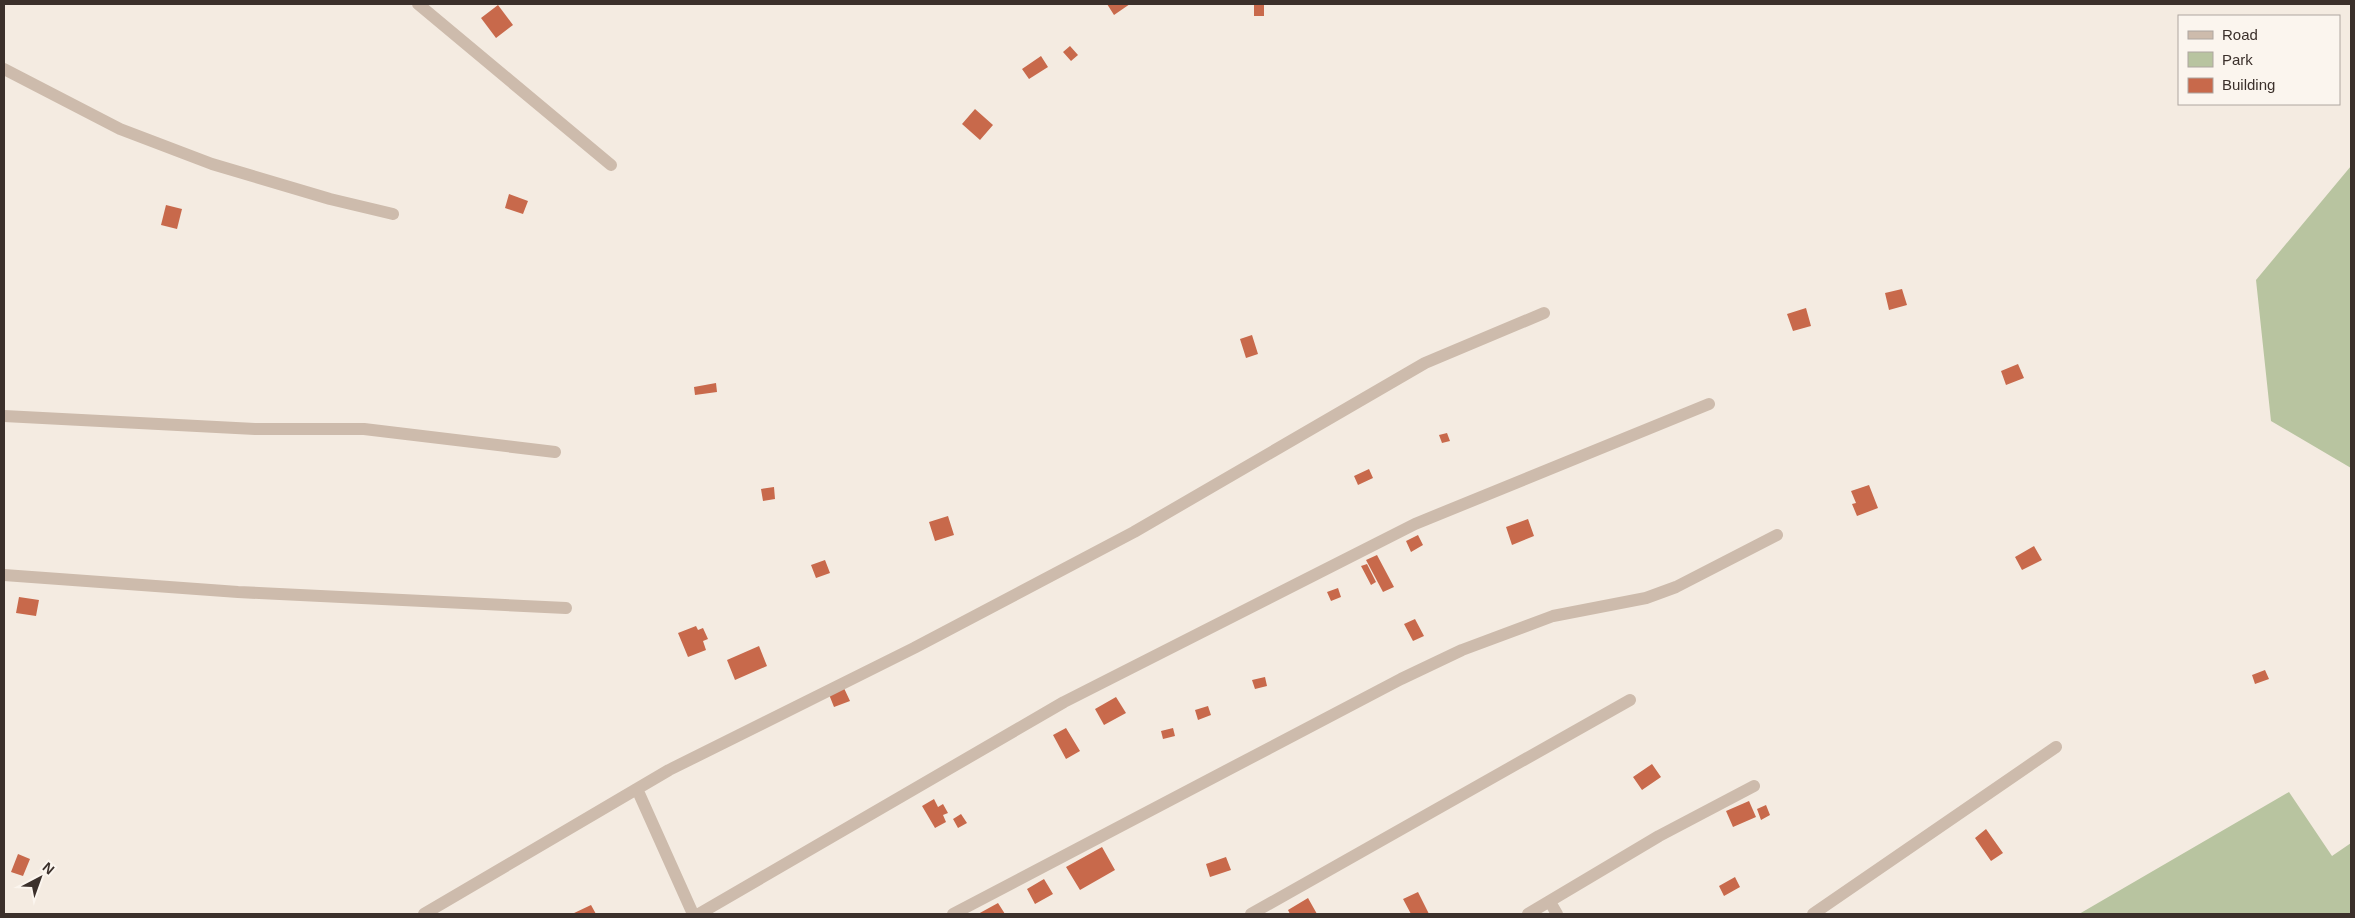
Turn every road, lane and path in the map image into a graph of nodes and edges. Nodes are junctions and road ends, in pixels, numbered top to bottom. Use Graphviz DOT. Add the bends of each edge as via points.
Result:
graph roads {
  1 [pos="418,4"];
  2 [pos="4,69"];
  3 [pos="611,165"];
  4 [pos="393,214"];
  5 [pos="1544,313"];
  6 [pos="1709,404"];
  7 [pos="4,416"];
  8 [pos="555,452"];
  9 [pos="1777,535"];
  10 [pos="4,575"];
  11 [pos="566,608"];
  12 [pos="1630,700"];
  13 [pos="2056,747"];
  14 [pos="1754,786"];
  15 [pos="637,789"];
  16 [pos="1550,902"];
  17 [pos="424,914"];
  18 [pos="693,914"];
  19 [pos="699,914"];
  20 [pos="953,914"];
  21 [pos="1251,914"];
  22 [pos="1528,914"];
  23 [pos="1557,914"];
  24 [pos="1812,914"];
  1 -- 3 [label="street"];
  2 -- 4 [label="street" via="129,133 212,164"];
  5 -- 15 [label="street" via="1425,363 1134,532"];
  6 -- 19 [label="street" via="1415,524 1064,702"];
  7 -- 8 [label="street" via="255,429 364,429"];
  9 -- 20 [label="street" via="1676,587 1646,598 1552,616 1462,650 1400,678"];
  10 -- 11 [label="street" via="238,592"];
  12 -- 21 [label="street"];
  13 -- 24 [label="street"];
  14 -- 16 [label="street" via="1659,836"];
  15 -- 17 [label="street"];
  15 -- 18 [label="street"];
  16 -- 22 [label="street"];
  16 -- 23 [label="street"];
}
